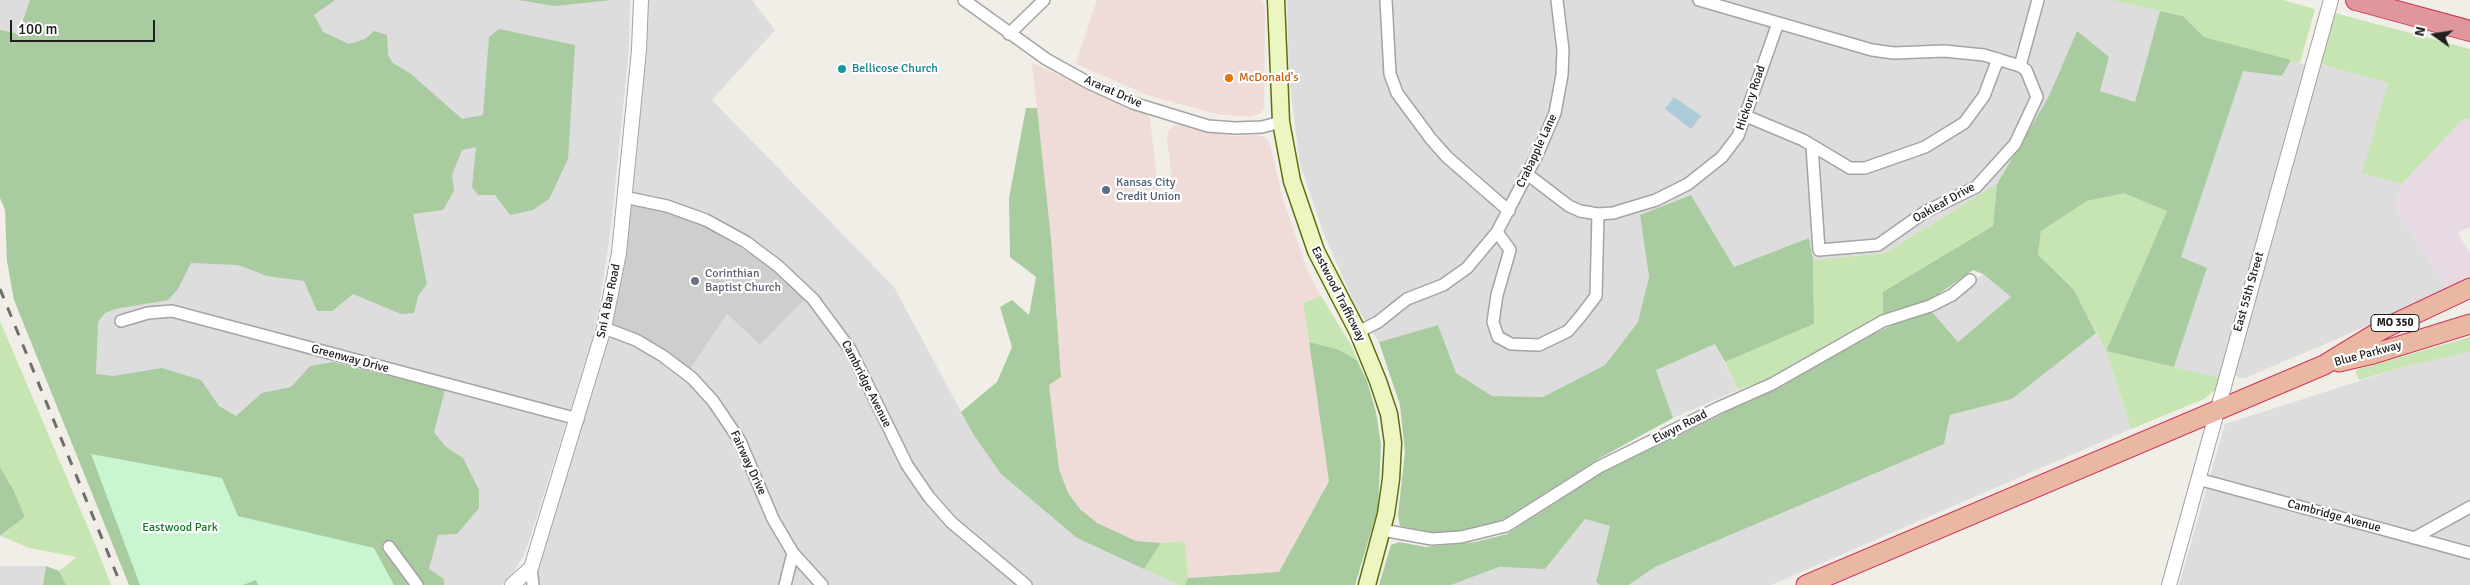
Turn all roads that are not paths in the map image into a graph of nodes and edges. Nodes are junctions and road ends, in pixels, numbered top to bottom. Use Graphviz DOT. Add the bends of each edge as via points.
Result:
graph roads {
  1 [pos="641,0"];
  2 [pos="964,0"];
  3 [pos="1044,0"];
  4 [pos="1276,0"];
  5 [pos="1386,0"];
  6 [pos="1557,0"];
  7 [pos="1699,0"];
  8 [pos="2038,0"];
  9 [pos="2331,0"];
  10 [pos="2356,0"];
  11 [pos="1778,23"];
  12 [pos="2470,31"];
  13 [pos="1009,34"];
  14 [pos="1998,59"];
  15 [pos="2020,66"];
  16 [pos="1746,116"];
  17 [pos="1281,122"];
  18 [pos="1812,146"];
  19 [pos="1527,174"];
  20 [pos="624,197"];
  21 [pos="1509,211"];
  22 [pos="1598,214"];
  23 [pos="1497,232"];
  24 [pos="1970,280"];
  25 [pos="2470,288"];
  26 [pos="121,321"];
  27 [pos="2470,324"];
  28 [pos="604,328"];
  29 [pos="1358,332"];
  30 [pos="2324,365"];
  31 [pos="2216,410"];
  32 [pos="578,419"];
  33 [pos="2198,479"];
  34 [pos="2470,507"];
  35 [pos="1382,530"];
  36 [pos="2414,538"];
  37 [pos="389,547"];
  38 [pos="793,553"];
  39 [pos="2470,553"];
  40 [pos="531,568"];
  41 [pos="417,585"];
  42 [pos="512,585"];
  43 [pos="533,585"];
  44 [pos="785,585"];
  45 [pos="822,585"];
  46 [pos="1026,585"];
  47 [pos="1367,585"];
  48 [pos="1806,585"];
  49 [pos="2169,585"];
  1 -- 20 [label="street, Sni A Bar Road" via="640,50"];
  2 -- 13 [label="street, Ararat Drive"];
  3 -- 13 [label="street"];
  4 -- 17 [label="main road, Eastwood Trafficway"];
  5 -- 21 [label="street" via="1390,74 1398,93 1442,151"];
  6 -- 19 [label="street, Crabapple Lane" via="1563,50 1560,92 1548,132"];
  7 -- 11 [label="street"];
  8 -- 15 [label="street"];
  9 -- 31 [label="street, East 55th Street"];
  10 -- 12 [label="highway"];
  11 -- 14 [label="street" via="1872,50 1894,53 1944,51 1984,54"];
  11 -- 16 [label="street, Hickory Road"];
  13 -- 17 [label="street, Ararat Drive" via="1088,83 1182,119 1208,126 1235,128 1262,127"];
  14 -- 15 [label="street"];
  14 -- 18 [label="street" via="1984,96 1964,123 1925,147 1865,168 1850,168"];
  15 -- 18 [label="street, Oakleaf Drive" via="2026,70 2037,97 2015,144 1976,187 1925,212 1878,245 1819,250"];
  16 -- 18 [label="street"];
  16 -- 22 [label="street, Hickory Road" via="1738,136 1722,157 1688,184 1656,200"];
  17 -- 29 [label="main road, Eastwood Trafficway" via="1292,181 1316,251"];
  19 -- 21 [label="street, Crabapple Lane"];
  19 -- 22 [label="street, Hickory Road" via="1569,206"];
  20 -- 28 [label="street, Sni A Bar Road" via="619,253"];
  20 -- 46 [label="street, Cambridge Avenue" via="667,206 714,224 778,266 812,299 850,350 907,465 929,497 951,522"];
  21 -- 23 [label="street, Crabapple Lane"];
  22 -- 23 [label="street" via="1596,296 1568,331 1539,345 1511,344 1498,337 1493,322 1510,250"];
  23 -- 29 [label="street" via="1467,268 1443,286 1407,299 1378,322"];
  24 -- 35 [label="street, Elwyn Road" via="1952,295 1930,306 1883,321 1772,384 1599,467 1506,526 1461,537 1432,539"];
  25 -- 30 [label="highway, Blue Parkway / MO 350" via="2383,329"];
  26 -- 32 [label="street, Greenway Drive" via="148,313 172,311"];
  27 -- 30 [label="highway, Blue Parkway / MO 350" via="2374,354"];
  28 -- 32 [label="street, Sni A Bar Road"];
  28 -- 38 [label="street, Fairway Drive" via="636,340 663,356 692,378 714,401 740,440 773,519"];
  29 -- 35 [label="main road, Eastwood Trafficway" via="1389,414 1393,443 1391,479"];
  30 -- 31 [label="highway, Blue Parkway / MO 350"];
  31 -- 33 [label="street, East 55th Street"];
  31 -- 48 [label="highway, Blue Parkway"];
  32 -- 40 [label="street, Sni A Bar Road"];
  33 -- 36 [label="street, Cambridge Avenue"];
  33 -- 49 [label="street, East 55th Street"];
  34 -- 36 [label="street"];
  35 -- 47 [label="main road, Eastwood Trafficway"];
  36 -- 39 [label="street, Cambridge Avenue"];
  37 -- 41 [label="street"];
  38 -- 44 [label="street"];
  38 -- 45 [label="street, Fairway Drive"];
  40 -- 42 [label="street"];
  40 -- 43 [label="street"];
}
